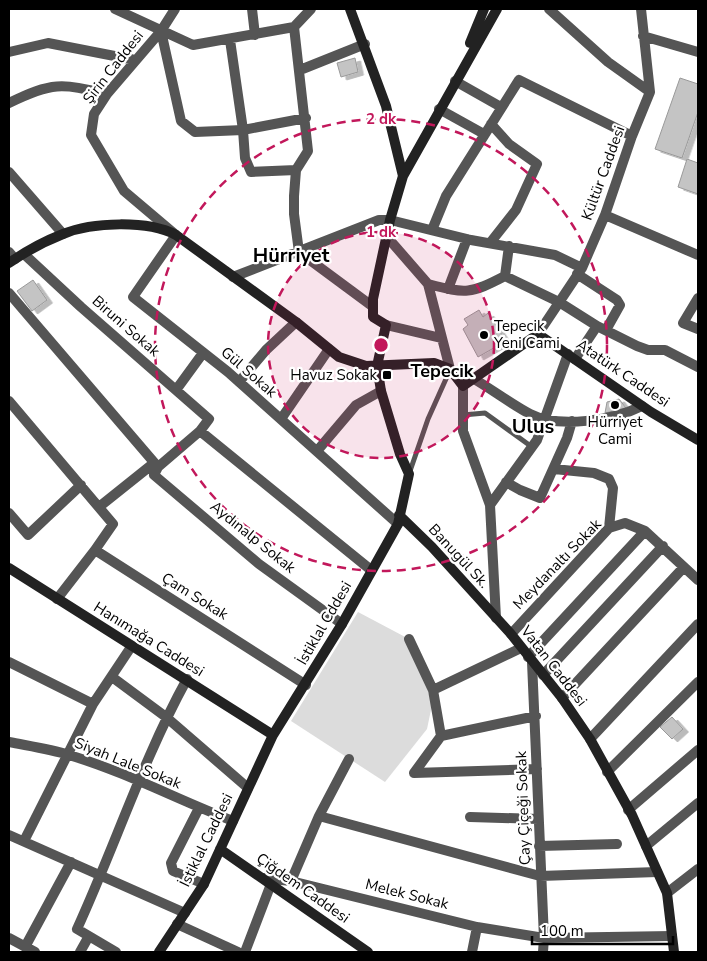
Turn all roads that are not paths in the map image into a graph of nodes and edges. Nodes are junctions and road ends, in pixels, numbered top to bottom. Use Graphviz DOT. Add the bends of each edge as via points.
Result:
graph roads {
  1 [pos="115,9"];
  2 [pos="175,9"];
  3 [pos="252,9"];
  4 [pos="311,9"];
  5 [pos="350,9"];
  6 [pos="484,9"];
  7 [pos="497,9"];
  8 [pos="550,9"];
  9 [pos="640,9"];
  10 [pos="294,28"];
  11 [pos="161,31"];
  12 [pos="255,35"];
  13 [pos="643,36"];
  14 [pos="230,40"];
  15 [pos="364,44"];
  16 [pos="9,52"];
  17 [pos="698,52"];
  18 [pos="134,60"];
  19 [pos="300,70"];
  20 [pos="455,80"];
  21 [pos="650,92"];
  22 [pos="107,94"];
  23 [pos="9,103"];
  24 [pos="501,108"];
  25 [pos="439,109"];
  26 [pos="306,118"];
  27 [pos="488,129"];
  28 [pos="243,130"];
  29 [pos="632,136"];
  30 [pos="296,170"];
  31 [pos="9,172"];
  32 [pos="403,176"];
  33 [pos="605,215"];
  34 [pos="390,220"];
  35 [pos="432,230"];
  36 [pos="62,234"];
  37 [pos="176,235"];
  38 [pos="388,238"];
  39 [pos="467,239"];
  40 [pos="490,243"];
  41 [pos="509,246"];
  42 [pos="299,252"];
  43 [pos="24,254"];
  44 [pos="698,256"];
  45 [pos="11,258"];
  46 [pos="580,271"];
  47 [pos="505,276"];
  48 [pos="233,277"];
  49 [pos="428,284"];
  50 [pos="448,289"];
  51 [pos="9,293"];
  52 [pos="698,298"];
  53 [pos="559,302"];
  54 [pos="372,306"];
  55 [pos="296,322"];
  56 [pos="386,325"];
  57 [pos="601,328"];
  58 [pos="698,329"];
  59 [pos="538,334"];
  60 [pos="441,338"];
  61 [pos="329,349"];
  62 [pos="203,353"];
  63 [pos="572,357"];
  64 [pos="377,366"];
  65 [pos="698,367"];
  66 [pos="450,369"];
  67 [pos="474,379"];
  68 [pos="239,382"];
  69 [pos="463,386"];
  70 [pos="176,390"];
  71 [pos="381,392"];
  72 [pos="9,401"];
  73 [pos="642,406"];
  74 [pos="463,415"];
  75 [pos="544,418"];
  76 [pos="281,419"];
  77 [pos="572,421"];
  78 [pos="200,431"];
  79 [pos="698,440"];
  80 [pos="532,447"];
  81 [pos="316,451"];
  82 [pos="156,465"];
  83 [pos="554,469"];
  84 [pos="409,474"];
  85 [pos="506,482"];
  86 [pos="81,485"];
  87 [pos="490,505"];
  88 [pos="99,507"];
  89 [pos="9,513"];
  90 [pos="398,520"];
  91 [pos="609,528"];
  92 [pos="645,532"];
  93 [pos="663,546"];
  94 [pos="95,550"];
  95 [pos="684,567"];
  96 [pos="9,568"];
  97 [pos="371,570"];
  98 [pos="698,580"];
  99 [pos="57,599"];
  100 [pos="496,618"];
  101 [pos="342,624"];
  102 [pos="698,624"];
  103 [pos="511,634"];
  104 [pos="409,639"];
  105 [pos="131,647"];
  106 [pos="521,648"];
  107 [pos="530,659"];
  108 [pos="9,662"];
  109 [pos="543,675"];
  110 [pos="112,677"];
  111 [pos="187,679"];
  112 [pos="698,682"];
  113 [pos="306,685"];
  114 [pos="433,690"];
  115 [pos="562,698"];
  116 [pos="94,704"];
  117 [pos="536,716"];
  118 [pos="166,717"];
  119 [pos="272,736"];
  120 [pos="440,736"];
  121 [pos="590,739"];
  122 [pos="9,742"];
  123 [pos="698,750"];
  124 [pos="68,754"];
  125 [pos="349,759"];
  126 [pos="537,769"];
  127 [pos="608,772"];
  128 [pos="140,780"];
  129 [pos="248,788"];
  130 [pos="698,803"];
  131 [pos="199,808"];
  132 [pos="628,810"];
  133 [pos="319,816"];
  134 [pos="470,817"];
  135 [pos="538,819"];
  136 [pos="233,821"];
  137 [pos="9,835"];
  138 [pos="24,841"];
  139 [pos="617,844"];
  140 [pos="539,846"];
  141 [pos="646,846"];
  142 [pos="220,849"];
  143 [pos="71,862"];
  144 [pos="698,869"];
  145 [pos="657,872"];
  146 [pos="102,875"];
  147 [pos="540,876"];
  148 [pos="267,881"];
  149 [pos="290,881"];
  150 [pos="204,884"];
  151 [pos="667,893"];
  152 [pos="185,913"];
  153 [pos="177,924"];
  154 [pos="477,927"];
  155 [pos="89,936"];
  156 [pos="672,936"];
  157 [pos="9,938"];
  158 [pos="544,938"];
  159 [pos="25,947"];
  160 [pos="35,952"];
  161 [pos="80,952"];
  162 [pos="116,952"];
  163 [pos="159,952"];
  164 [pos="238,952"];
  165 [pos="245,952"];
  166 [pos="368,952"];
  167 [pos="472,952"];
  168 [pos="543,952"];
  169 [pos="674,952"];
  1 -- 11 [label="street"];
  2 -- 11 [label="street, Şirin Caddesi"];
  3 -- 12 [label="street"];
  4 -- 10 [label="street"];
  5 -- 15 [label="main road"];
  6 -- 20 [label="main road"];
  7 -- 20 [label="main road"];
  8 -- 21 [label="street" via="608,62"];
  9 -- 13 [label="street, Kültür Caddesi"];
  10 -- 12 [label="street"];
  10 -- 19 [label="street"];
  11 -- 14 [label="street" via="193,45"];
  11 -- 18 [label="street, Şirin Caddesi"];
  11 -- 28 [label="street" via="181,121 195,132"];
  12 -- 14 [label="street"];
  13 -- 17 [label="street"];
  13 -- 21 [label="street, Kültür Caddesi"];
  14 -- 28 [label="street"];
  15 -- 19 [label="street"];
  15 -- 32 [label="main road" via="386,106"];
  16 -- 18 [label="street" via="48,43"];
  18 -- 22 [label="street, Şirin Caddesi"];
  19 -- 26 [label="street"];
  20 -- 24 [label="street"];
  20 -- 25 [label="main road"];
  21 -- 29 [label="street, Kültür Caddesi"];
  22 -- 23 [label="street" via="56,86 38,89"];
  22 -- 37 [label="street, Şirin Caddesi" via="94,114 91,136 124,191"];
  24 -- 27 [label="street"];
  24 -- 29 [label="street" via="519,80"];
  25 -- 27 [label="street"];
  25 -- 32 [label="main road"];
  26 -- 28 [label="street"];
  26 -- 30 [label="street" via="308,150"];
  27 -- 35 [label="street" via="446,196"];
  27 -- 40 [label="street" via="537,164 516,210"];
  28 -- 30 [label="street" via="245,158 251,172"];
  29 -- 33 [label="street, Kültür Caddesi"];
  30 -- 42 [label="street" via="294,214"];
  31 -- 36 [label="street"];
  32 -- 34 [label="main road"];
  33 -- 44 [label="street"];
  33 -- 46 [label="street, Kültür Caddesi"];
  34 -- 35 [label="street"];
  34 -- 38 [label="main road"];
  34 -- 42 [label="street" via="379,220"];
  35 -- 39 [label="street"];
  36 -- 37 [label="main road" via="82,228 131,225 154,226"];
  36 -- 43 [label="main road"];
  37 -- 48 [label="main road"];
  37 -- 62 [label="street, Gül Sokak" via="133,297"];
  38 -- 49 [label="street"];
  38 -- 54 [label="main road"];
  39 -- 40 [label="street"];
  39 -- 50 [label="street"];
  40 -- 41 [label="street"];
  41 -- 46 [label="street" via="555,255"];
  41 -- 47 [label="street"];
  42 -- 48 [label="street"];
  42 -- 54 [label="street"];
  43 -- 45 [label="main road"];
  43 -- 70 [label="street, Biruni Sokak"];
  46 -- 53 [label="street, Kültür Caddesi"];
  46 -- 57 [label="street" via="620,305"];
  47 -- 50 [label="street" via="465,293"];
  47 -- 53 [label="street"];
  48 -- 55 [label="main road"];
  49 -- 50 [label="street"];
  49 -- 60 [label="street"];
  51 -- 82 [label="street"];
  52 -- 58 [label="street" via="682,323"];
  53 -- 57 [label="street"];
  53 -- 59 [label="street, Kültür Caddesi"];
  54 -- 56 [label="main road" via="373,317"];
  55 -- 61 [label="main road"];
  55 -- 68 [label="street"];
  56 -- 60 [label="street"];
  56 -- 64 [label="main road"];
  57 -- 63 [label="street"];
  57 -- 65 [label="street" via="648,350 665,350"];
  59 -- 63 [label="main road, Atatürk Caddesi"];
  59 -- 67 [label="main road"];
  60 -- 66 [label="street"];
  61 -- 64 [label="main road" via="352,363"];
  61 -- 76 [label="street"];
  62 -- 68 [label="street, Gül Sokak"];
  62 -- 70 [label="street"];
  63 -- 73 [label="main road, Atatürk Caddesi"];
  63 -- 75 [label="street"];
  64 -- 66 [label="main road" via="434,362"];
  64 -- 71 [label="main road"];
  66 -- 69 [label="main road"];
  66 -- 84 [label="lane" via="428,418"];
  67 -- 69 [label="main road"];
  67 -- 75 [label="street" via="531,415"];
  68 -- 76 [label="street, Gül Sokak"];
  69 -- 74 [label="street"];
  70 -- 78 [label="street, Biruni Sokak" via="209,419"];
  71 -- 81 [label="street" via="356,405"];
  71 -- 84 [label="main road"];
  72 -- 86 [label="street"];
  73 -- 77 [label="street" via="620,415"];
  73 -- 79 [label="main road, Atatürk Caddesi"];
  74 -- 80 [label="lane" via="485,413"];
  74 -- 87 [label="street" via="463,431"];
  75 -- 77 [label="street"];
  75 -- 80 [label="street"];
  76 -- 81 [label="street, Gül Sokak"];
  77 -- 83 [label="street"];
  78 -- 82 [label="street"];
  78 -- 97 [label="street"];
  80 -- 85 [label="street"];
  81 -- 90 [label="street, Gül Sokak"];
  82 -- 88 [label="street"];
  82 -- 101 [label="street, Aydınalp Sokak" via="154,475 259,564"];
  83 -- 85 [label="street" via="540,498"];
  83 -- 91 [label="street" via="594,473 609,478 613,488"];
  84 -- 90 [label="main road, İstiklal Cddesi"];
  85 -- 87 [label="street"];
  86 -- 88 [label="street"];
  86 -- 89 [label="street" via="28,535"];
  87 -- 100 [label="street"];
  88 -- 94 [label="street" via="113,524"];
  90 -- 97 [label="main road, İstiklal Cddesi"];
  90 -- 100 [label="main road, Banugül Sk." via="432,547"];
  91 -- 92 [label="street, Meydanaltı Sokak" via="625,522"];
  91 -- 103 [label="street, Meydanaltı Sokak"];
  92 -- 93 [label="street, Meydanaltı Sokak"];
  92 -- 107 [label="street"];
  93 -- 95 [label="street, Meydanaltı Sokak"];
  93 -- 109 [label="street"];
  94 -- 99 [label="street"];
  94 -- 113 [label="street, Çam Sokak"];
  95 -- 98 [label="street, Meydanaltı Sokak"];
  95 -- 115 [label="street"];
  96 -- 99 [label="main road, Hanımağa Caddesi"];
  97 -- 101 [label="main road, İstiklal Cddesi"];
  99 -- 105 [label="main road, Hanımağa Caddesi"];
  100 -- 103 [label="main road, Vatan Caddesi"];
  101 -- 113 [label="main road, İstiklal Cddesi"];
  102 -- 121 [label="street"];
  103 -- 106 [label="main road, Vatan Caddesi"];
  104 -- 114 [label="street"];
  105 -- 110 [label="street"];
  105 -- 111 [label="main road, Hanımağa Caddesi"];
  106 -- 107 [label="main road, Vatan Caddesi"];
  106 -- 114 [label="street"];
  107 -- 109 [label="main road, Vatan Caddesi"];
  107 -- 117 [label="street, Çay Çiçeği Sokak"];
  108 -- 116 [label="street"];
  109 -- 115 [label="main road, Vatan Caddesi"];
  110 -- 116 [label="street"];
  110 -- 118 [label="street"];
  111 -- 118 [label="street"];
  111 -- 119 [label="main road, Hanımağa Caddesi"];
  112 -- 127 [label="street"];
  113 -- 119 [label="main road, İstiklal Cddesi"];
  114 -- 120 [label="street"];
  115 -- 121 [label="main road, Vatan Caddesi"];
  116 -- 124 [label="street"];
  117 -- 120 [label="street"];
  117 -- 126 [label="street, Çay Çiçeği Sokak"];
  118 -- 128 [label="street"];
  118 -- 129 [label="street"];
  119 -- 129 [label="main road, İstiklal Caddesi"];
  120 -- 126 [label="street" via="414,773"];
  121 -- 127 [label="main road, Vatan Caddesi"];
  122 -- 124 [label="street, Siyah Lale Sokak"];
  123 -- 132 [label="street"];
  124 -- 128 [label="street, Siyah Lale Sokak"];
  124 -- 138 [label="street"];
  125 -- 133 [label="street"];
  126 -- 135 [label="street, Çay Çiçeği Sokak"];
  127 -- 132 [label="main road, Vatan Caddesi"];
  128 -- 131 [label="street, Siyah Lale Sokak"];
  128 -- 146 [label="street"];
  129 -- 136 [label="main road, İstiklal Caddesi"];
  130 -- 141 [label="street"];
  131 -- 136 [label="street, Siyah Lale Sokak"];
  131 -- 150 [label="street" via="171,863 173,871"];
  132 -- 141 [label="main road, Vatan Caddesi"];
  133 -- 147 [label="street"];
  133 -- 149 [label="street"];
  134 -- 135 [label="street"];
  135 -- 140 [label="street, Çay Çiçeği Sokak"];
  136 -- 142 [label="main road, İstiklal Caddesi"];
  137 -- 138 [label="street"];
  138 -- 143 [label="street"];
  139 -- 140 [label="street"];
  140 -- 147 [label="street, Çay Çiçeği Sokak"];
  141 -- 145 [label="main road, Vatan Caddesi"];
  142 -- 148 [label="main road, Çiğdem Caddesi"];
  142 -- 150 [label="main road, İstiklal Caddesi"];
  143 -- 146 [label="street"];
  143 -- 159 [label="street"];
  144 -- 151 [label="street"];
  145 -- 147 [label="street"];
  145 -- 151 [label="main road, Vatan Caddesi"];
  146 -- 152 [label="street"];
  146 -- 155 [label="street" via="77,929"];
  147 -- 158 [label="street, Çay Çiçeği Sokak"];
  148 -- 149 [label="street, Melek Sokak"];
  148 -- 165 [label="street"];
  148 -- 166 [label="main road, Çiğdem Caddesi"];
  149 -- 154 [label="street, Melek Sokak"];
  150 -- 152 [label="main road, İstiklal Caddesi"];
  151 -- 156 [label="main road, Vatan Caddesi"];
  152 -- 153 [label="main road, İstiklal Caddesi"];
  153 -- 163 [label="main road, İstiklal Caddesi"];
  153 -- 164 [label="street"];
  154 -- 158 [label="street, Melek Sokak"];
  154 -- 167 [label="street"];
  155 -- 161 [label="street"];
  155 -- 162 [label="street"];
  156 -- 158 [label="street, Melek Sokak"];
  156 -- 169 [label="main road, Vatan Caddesi"];
  157 -- 159 [label="street"];
  158 -- 168 [label="street, Çay Çiçeği Sokak"];
  159 -- 160 [label="street"];
}
